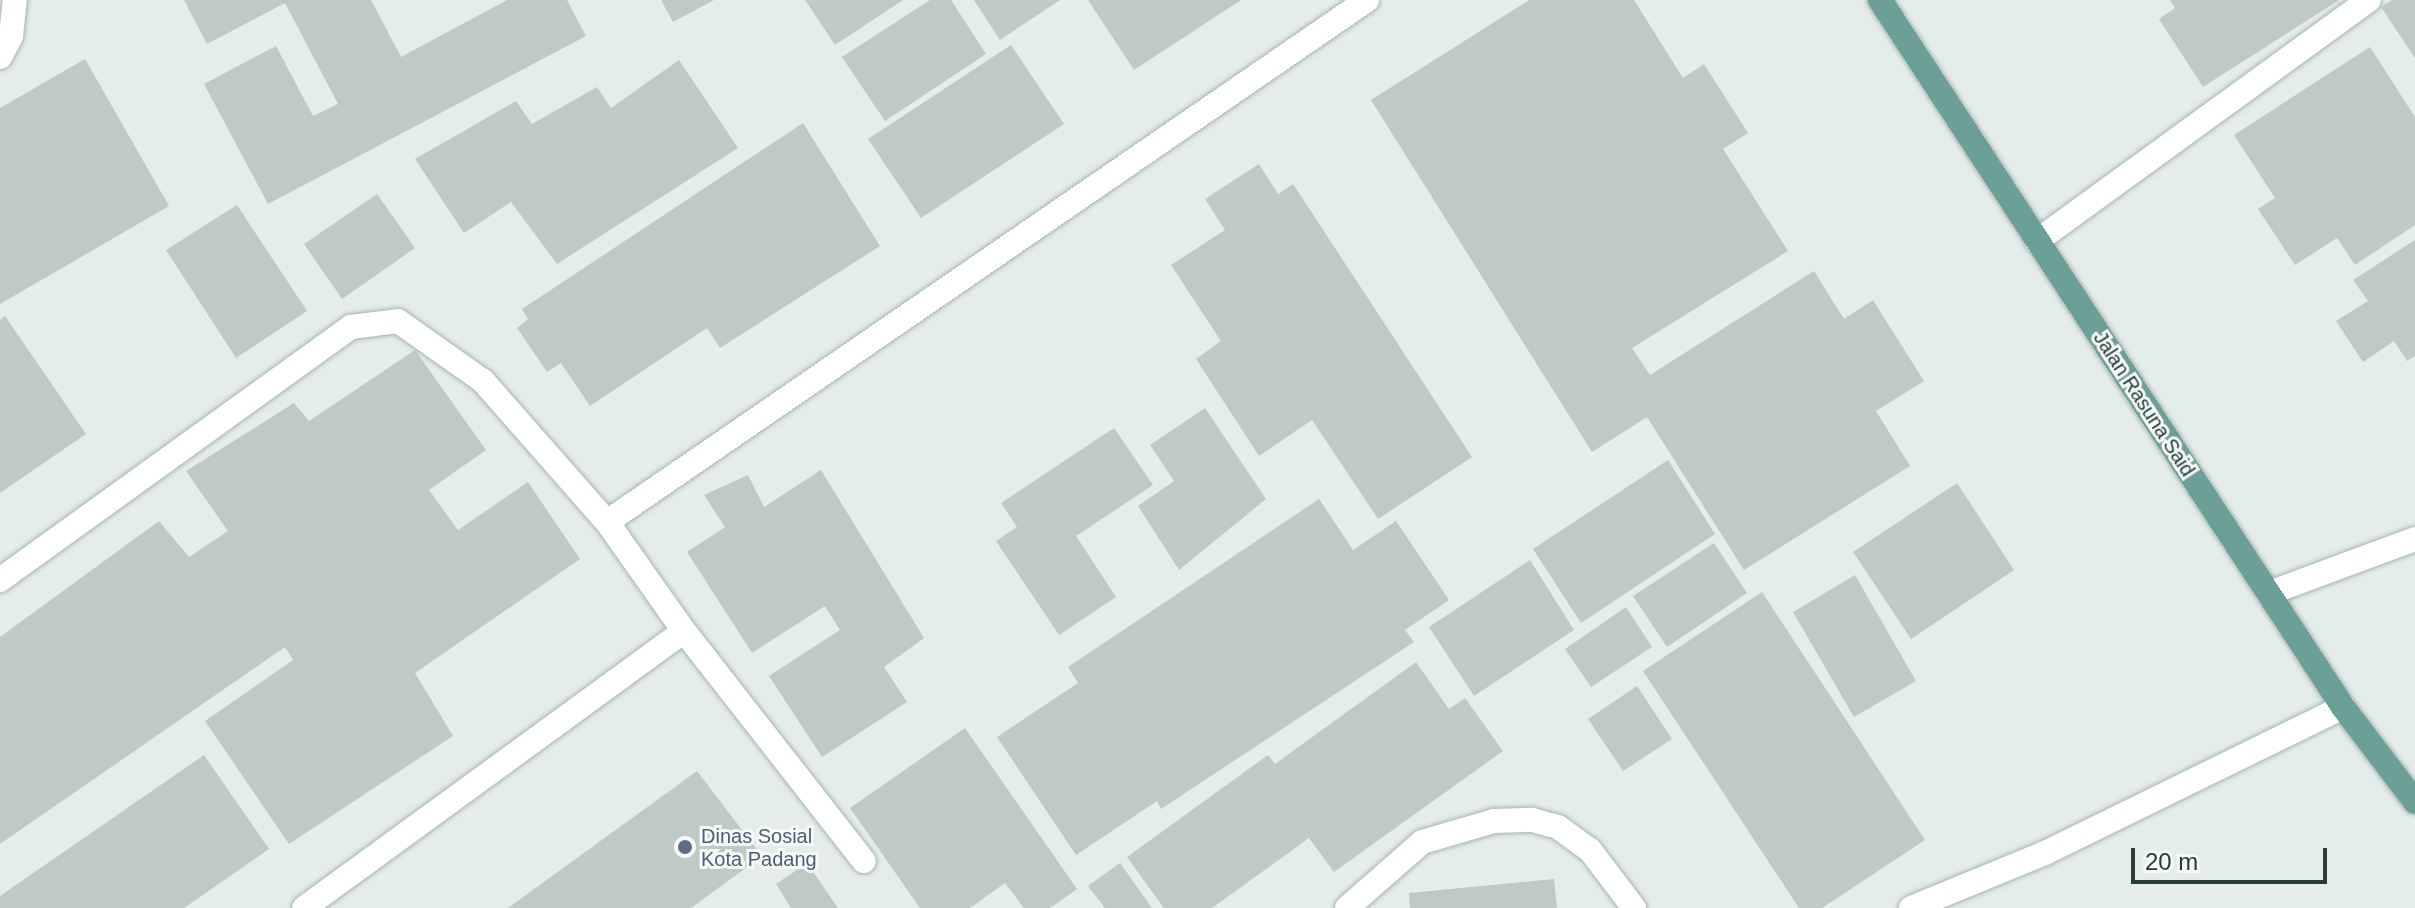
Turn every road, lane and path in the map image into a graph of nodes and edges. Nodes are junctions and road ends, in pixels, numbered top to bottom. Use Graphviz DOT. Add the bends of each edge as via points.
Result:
graph roads {
  1 [pos="15,0"];
  2 [pos="1367,0"];
  3 [pos="1880,0"];
  4 [pos="2369,0"];
  5 [pos="0,57"];
  6 [pos="2037,241"];
  7 [pos="607,522"];
  8 [pos="2415,539"];
  9 [pos="0,580"];
  10 [pos="2269,593"];
  11 [pos="684,631"];
  12 [pos="2343,707"];
  13 [pos="2415,802"];
  14 [pos="864,861"];
  15 [pos="304,908"];
  16 [pos="1347,908"];
  17 [pos="1634,908"];
  18 [pos="1911,908"];
  1 -- 5 [label="street" via="11,36"];
  2 -- 7 [label="street"];
  3 -- 6 [label="main road, Jalan Rasuna Said"];
  4 -- 6 [label="street"];
  6 -- 10 [label="main road, Jalan Rasuna Said"];
  7 -- 9 [label="street" via="483,381 398,321 377,318 351,327"];
  7 -- 11 [label="street"];
  8 -- 10 [label="street"];
  10 -- 12 [label="main road, Jalan Rasuna Said"];
  11 -- 14 [label="street"];
  11 -- 15 [label="street"];
  12 -- 13 [label="main road, Jalan Rasuna Said"];
  12 -- 18 [label="street" via="2045,853"];
  16 -- 17 [label="street" via="1422,842 1494,821 1532,820 1558,827 1590,850"];
}
